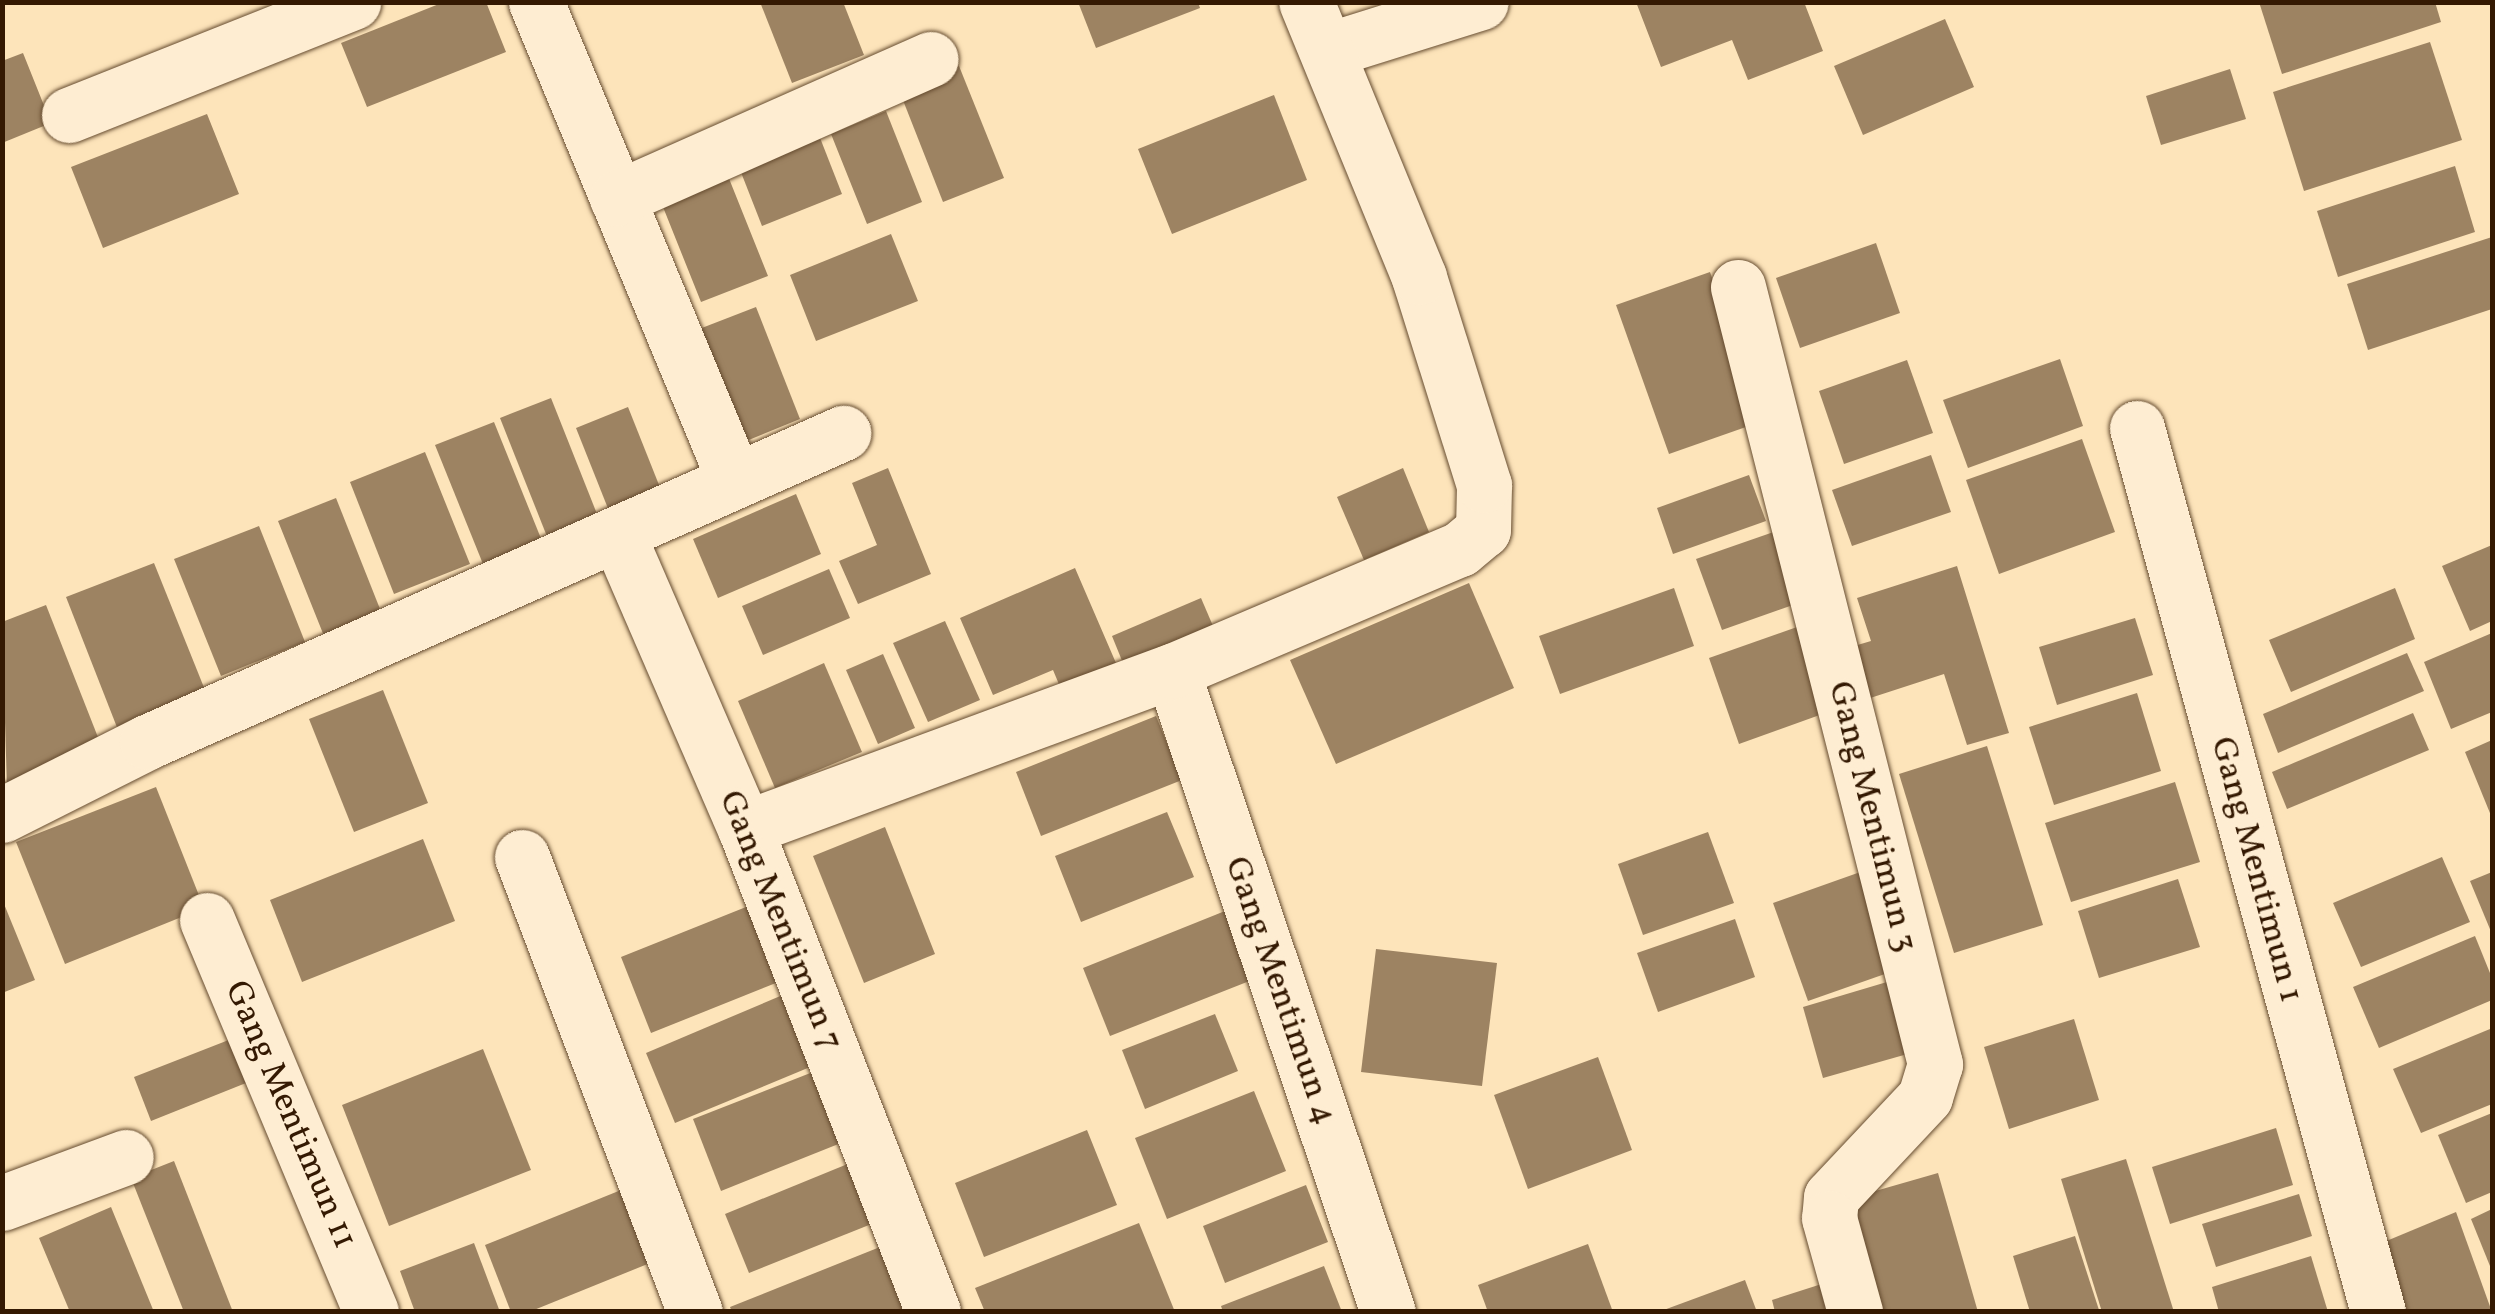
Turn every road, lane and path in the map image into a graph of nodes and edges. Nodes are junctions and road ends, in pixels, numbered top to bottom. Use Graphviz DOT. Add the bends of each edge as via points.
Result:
graph roads {
  1 [pos="353,2"];
  2 [pos="536,2"];
  3 [pos="1481,2"];
  4 [pos="1317,26"];
  5 [pos="931,59"];
  6 [pos="69,116"];
  7 [pos="616,198"];
  8 [pos="1738,287"];
  9 [pos="2137,428"];
  10 [pos="843,433"];
  11 [pos="734,479"];
  12 [pos="618,534"];
  13 [pos="1172,671"];
  14 [pos="2,814"];
  15 [pos="745,828"];
  16 [pos="522,857"];
  17 [pos="207,920"];
  18 [pos="126,1156"];
  19 [pos="2,1204"];
  20 [pos="371,1312"];
  21 [pos="695,1312"];
  22 [pos="934,1312"];
  23 [pos="1388,1312"];
  24 [pos="1855,1312"];
  25 [pos="2378,1312"];
  1 -- 6 [label="street"];
  2 -- 7 [label="street"];
  3 -- 4 [label="street"];
  4 -- 13 [label="street" via="1419,277 1479,467 1486,522 1460,549"];
  5 -- 7 [label="street"];
  7 -- 11 [label="street"];
  8 -- 24 [label="street, Gang Mentimun 3" via="1935,1064 1925,1097 1830,1197 1829,1218"];
  9 -- 25 [label="street, Gang Mentimun 1"];
  10 -- 11 [label="street"];
  11 -- 12 [label="street"];
  12 -- 14 [label="street" via="146,742"];
  12 -- 15 [label="street, Gang Mentimun 7"];
  13 -- 15 [label="street"];
  13 -- 23 [label="street, Gang Mentimun 4"];
  15 -- 22 [label="street, Gang Mentimun 7"];
  16 -- 21 [label="street"];
  17 -- 20 [label="street, Gang Mentimun 11"];
  18 -- 19 [label="street"];
}
